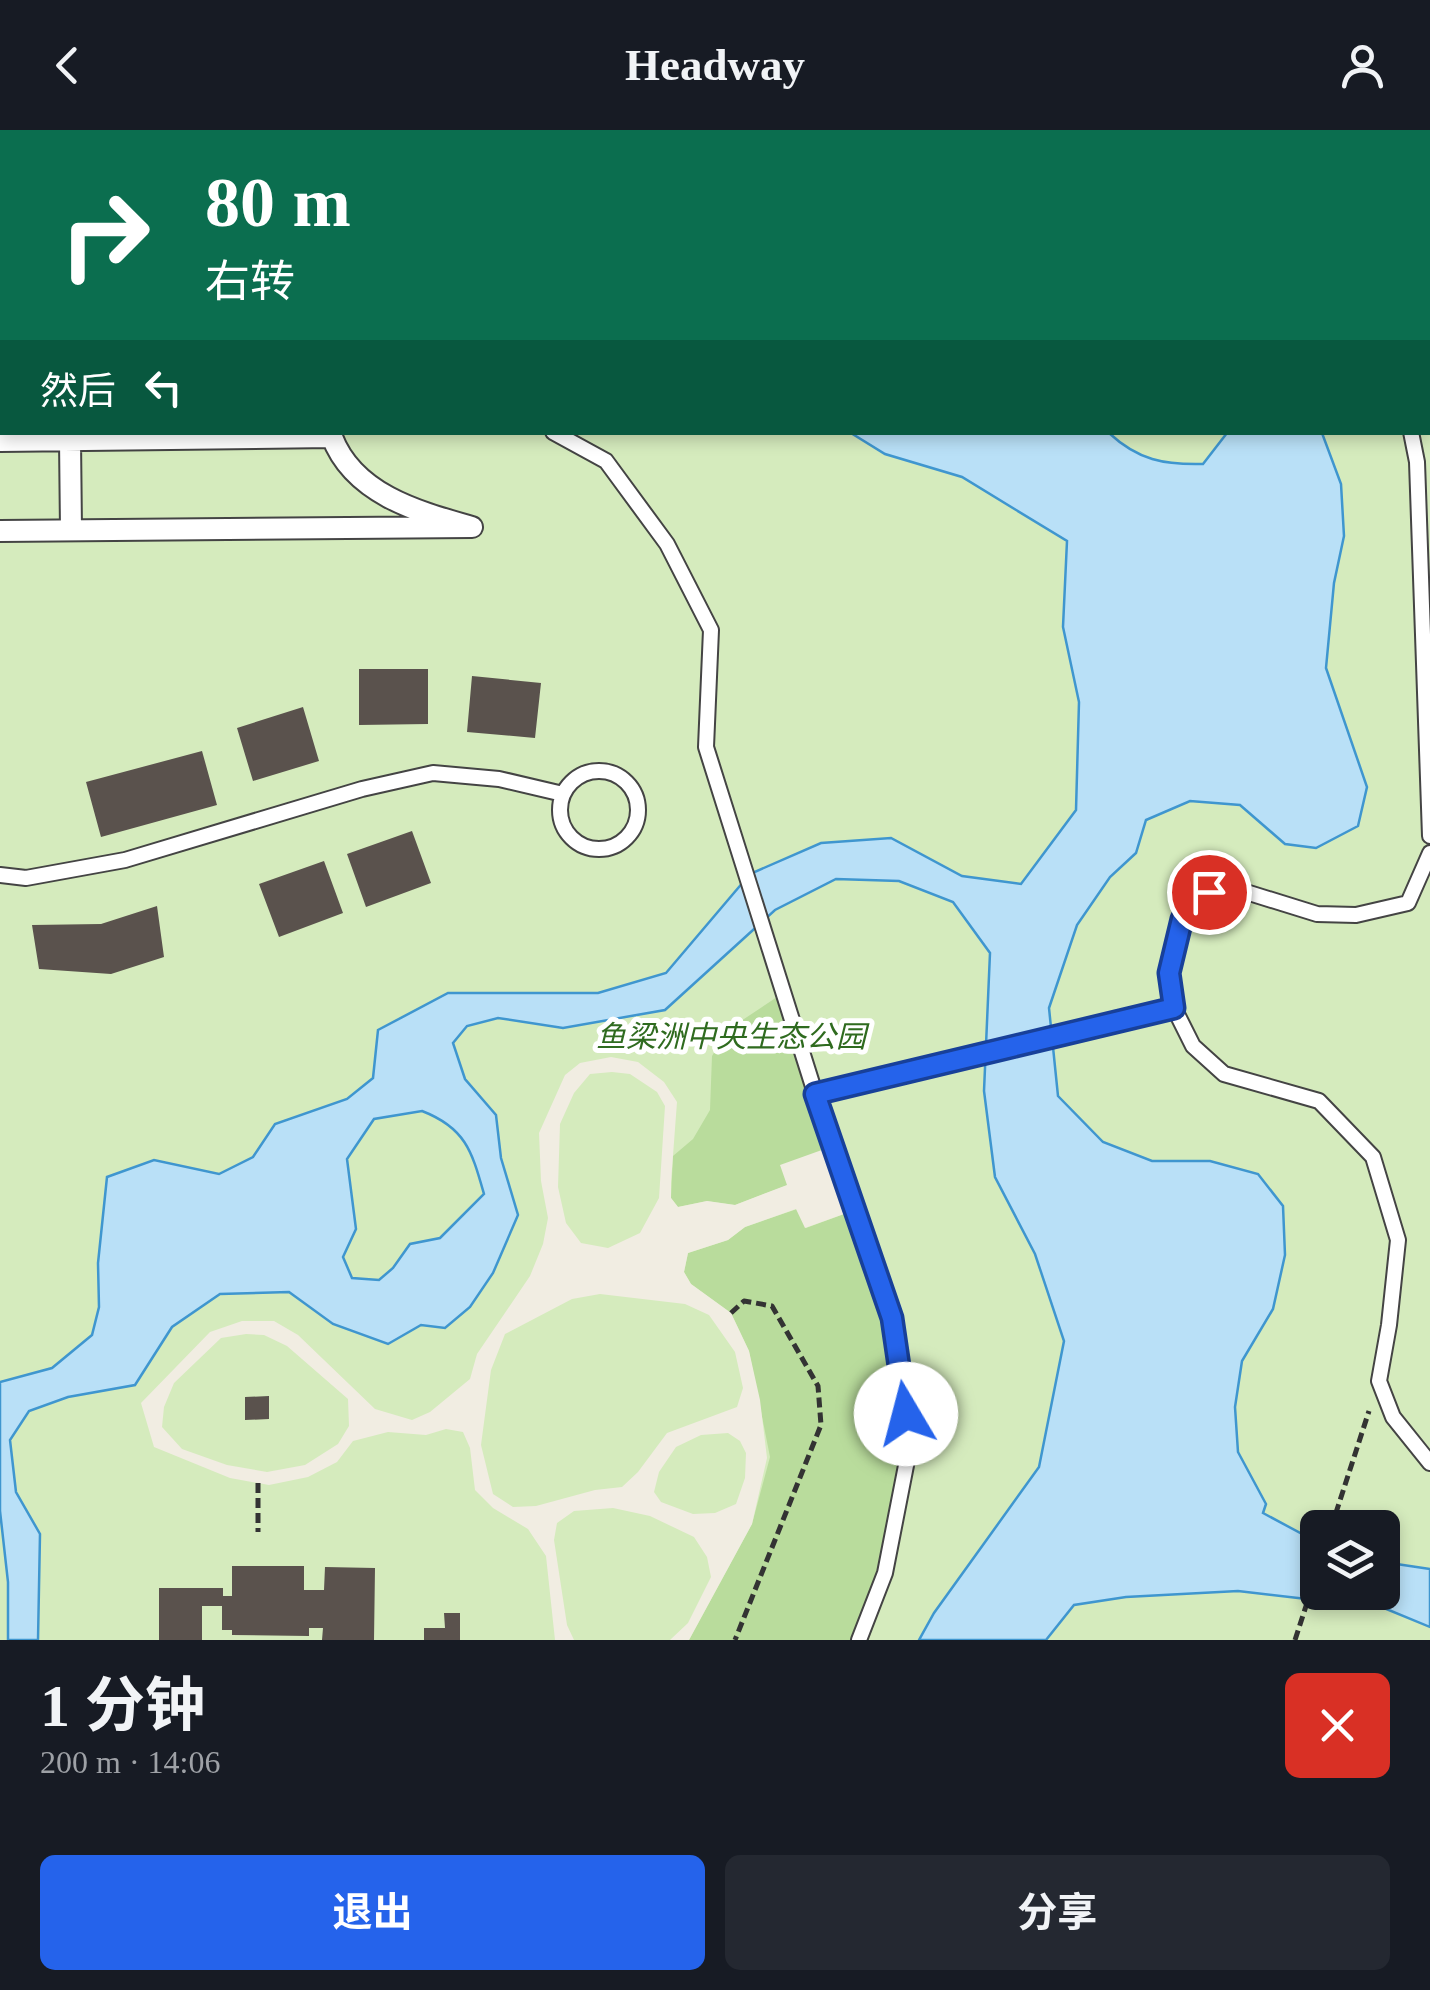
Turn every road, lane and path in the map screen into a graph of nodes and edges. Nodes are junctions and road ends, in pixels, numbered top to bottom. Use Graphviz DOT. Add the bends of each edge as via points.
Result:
graph roads {
  1 [pos="332,435"];
  2 [pos="558,435"];
  3 [pos="1412,435"];
  4 [pos="70,440"];
  5 [pos="0,441"];
  6 [pos="0,530"];
  7 [pos="71,530"];
  8 [pos="563,794"];
  9 [pos="1430,836"];
  10 [pos="1430,853"];
  11 [pos="0,875"];
  12 [pos="1174,1008"];
  13 [pos="815,1094"];
  14 [pos="731,1313"];
  15 [pos="1379,1381"];
  16 [pos="1430,1464"];
  17 [pos="258,1483"];
  18 [pos="1337,1510"];
  19 [pos="258,1532"];
  20 [pos="1304,1610"];
  21 [pos="735,1640"];
  22 [pos="859,1640"];
  23 [pos="1294,1640"];
  1 -- 4 [label="street"];
  1 -- 7 [label="street" via="366,483 409,509 472,527"];
  2 -- 13 [label="lane" via="606,462 667,544 712,630 706,746"];
  3 -- 9 [label="lane"];
  4 -- 5 [label="street"];
  4 -- 7 [label="street"];
  6 -- 7 [label="street"];
  8 -- 8 [label="lane" via="564,828 582,845 617,845 635,825 637,799 621,777 582,774"];
  8 -- 11 [label="lane" via="500,779 433,774 124,860 26,878"];
  10 -- 12 [label="lane" via="1408,903 1356,915 1318,914 1246,892 1209,892 1182,919 1169,973"];
  12 -- 13 [label="lane"];
  12 -- 15 [label="lane" via="1193,1046 1224,1074 1319,1100 1373,1156 1398,1240"];
  13 -- 22 [label="lane" via="892,1318 910,1446 884,1573"];
  14 -- 21 [label="path" via="744,1300 772,1306 818,1386 821,1425"];
  15 -- 16 [label="lane" via="1393,1417"];
  15 -- 18 [label="path"];
  17 -- 19 [label="path"];
  20 -- 23 [label="path"];
}
